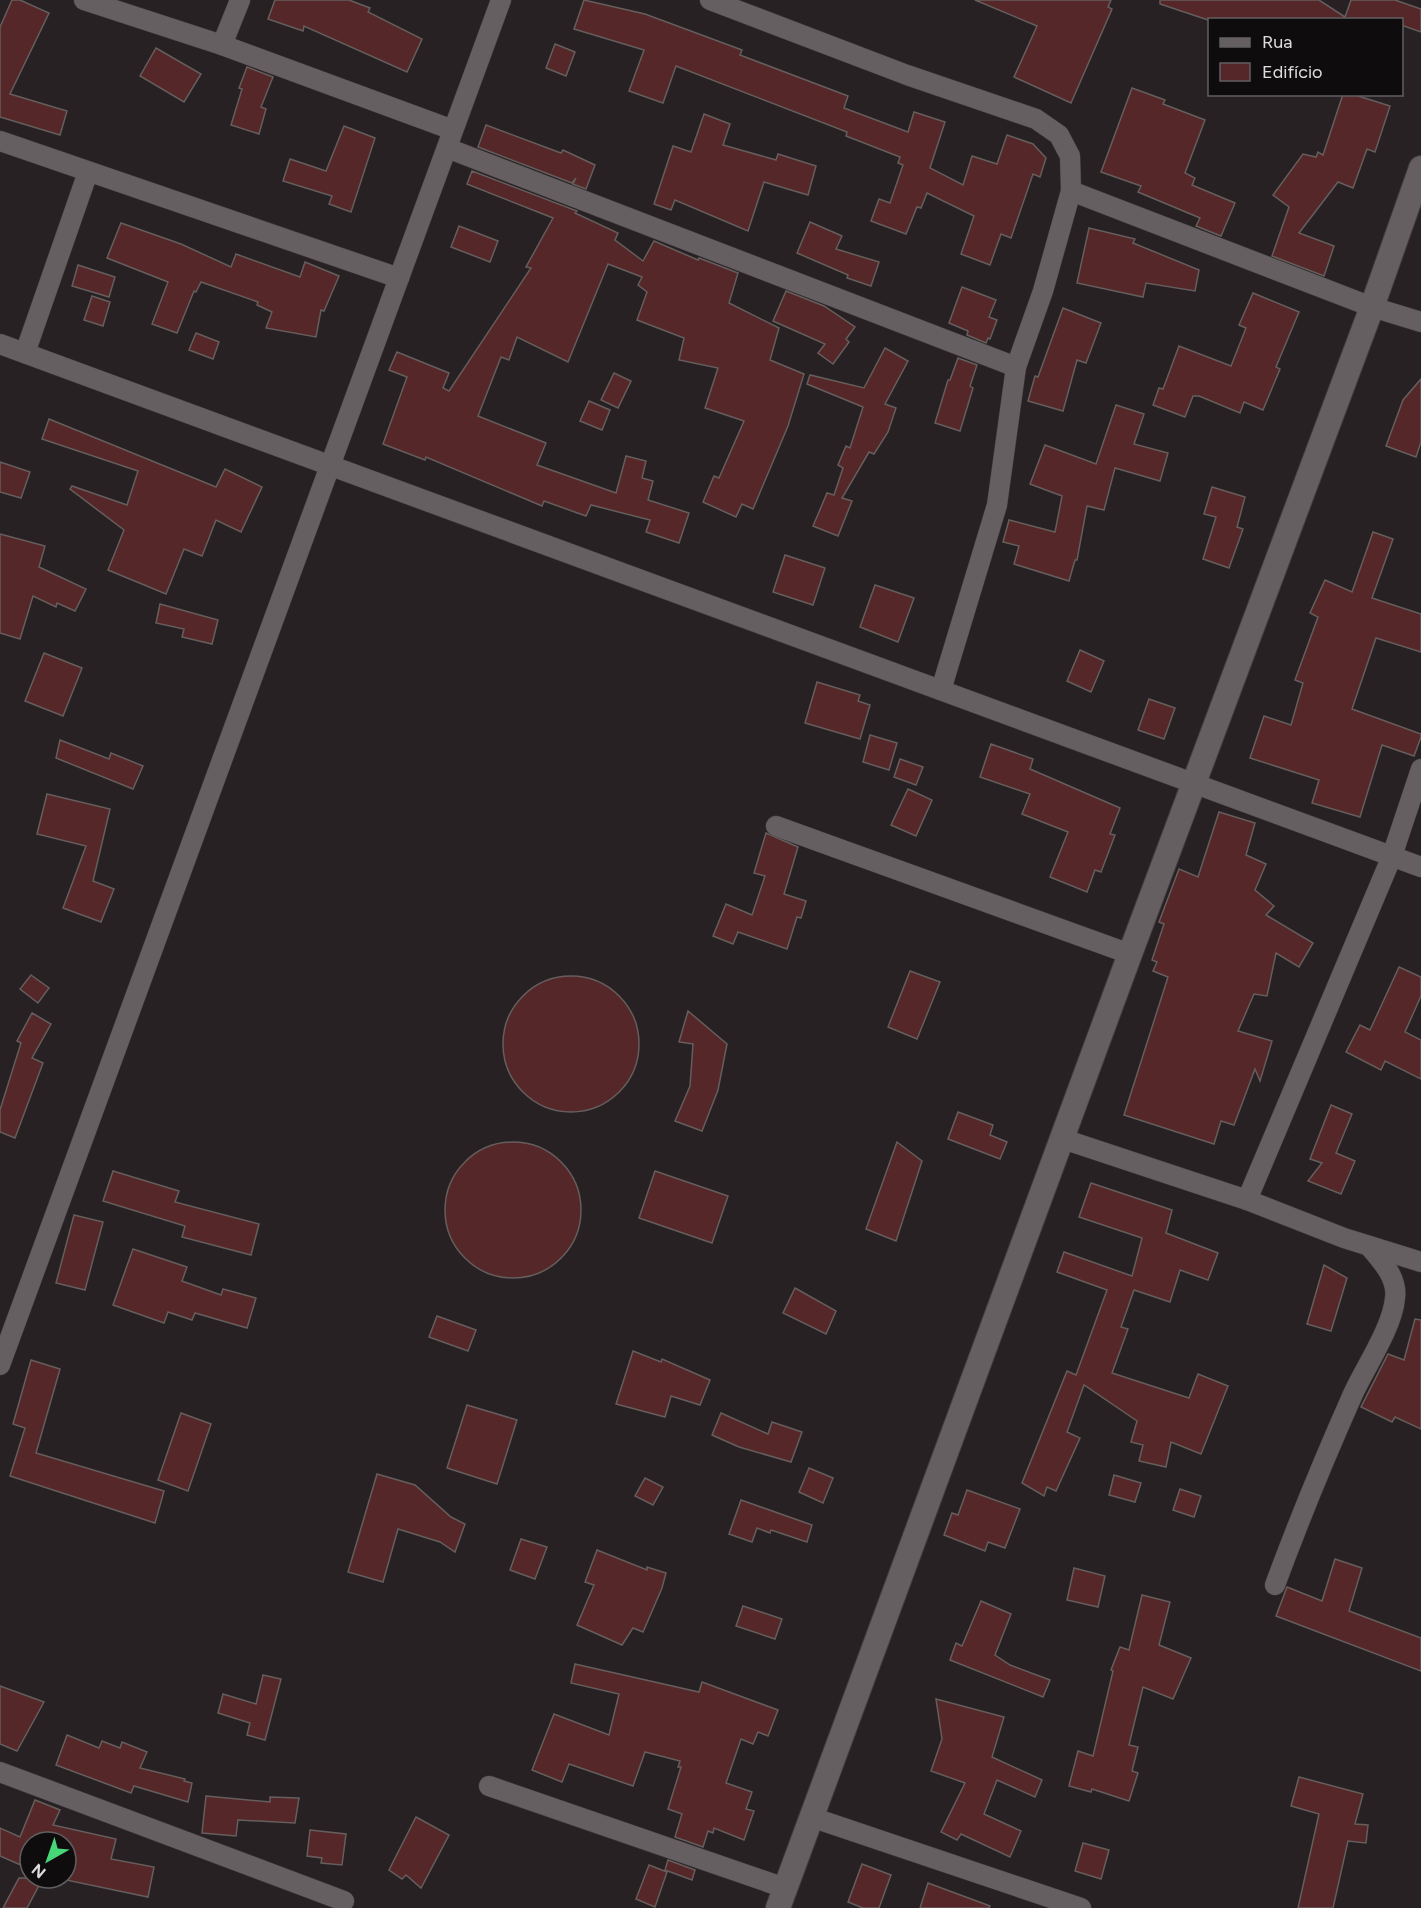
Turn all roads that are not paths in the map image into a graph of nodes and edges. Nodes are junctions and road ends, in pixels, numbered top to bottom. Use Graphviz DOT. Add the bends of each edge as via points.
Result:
graph roads {
  1 [pos="84,0"];
  2 [pos="240,0"];
  3 [pos="501,0"];
  4 [pos="710,0"];
  5 [pos="222,45"];
  6 [pos="450,139"];
  7 [pos="0,141"];
  8 [pos="1421,168"];
  9 [pos="88,172"];
  10 [pos="1071,191"];
  11 [pos="399,278"];
  12 [pos="1372,307"];
  13 [pos="1421,322"];
  14 [pos="0,344"];
  15 [pos="25,353"];
  16 [pos="1016,367"];
  17 [pos="330,465"];
  18 [pos="941,690"];
  19 [pos="1421,769"];
  20 [pos="1194,783"];
  21 [pos="776,826"];
  22 [pos="1392,856"];
  23 [pos="1421,867"];
  24 [pos="1130,954"];
  25 [pos="1063,1139"];
  26 [pos="1247,1200"];
  27 [pos="1369,1246"];
  28 [pos="1421,1262"];
  29 [pos="0,1365"];
  30 [pos="1275,1585"];
  31 [pos="0,1772"];
  32 [pos="489,1786"];
  33 [pos="811,1817"];
  34 [pos="781,1898"];
  35 [pos="344,1901"];
  36 [pos="1081,1908"];
  1 -- 5 [label="street"];
  2 -- 5 [label="street"];
  3 -- 6 [label="street"];
  4 -- 10 [label="street" via="1036,119 1059,135 1070,156"];
  5 -- 6 [label="street"];
  6 -- 11 [label="street"];
  6 -- 16 [label="street"];
  7 -- 9 [label="street"];
  8 -- 12 [label="street"];
  9 -- 11 [label="street"];
  9 -- 15 [label="street"];
  10 -- 12 [label="street"];
  10 -- 16 [label="street" via="1043,291"];
  11 -- 17 [label="street"];
  12 -- 13 [label="street"];
  12 -- 20 [label="street"];
  14 -- 15 [label="street"];
  15 -- 17 [label="street"];
  16 -- 18 [label="street" via="997,505"];
  17 -- 18 [label="street"];
  17 -- 29 [label="street"];
  18 -- 20 [label="street"];
  19 -- 22 [label="street"];
  20 -- 22 [label="street"];
  20 -- 24 [label="street"];
  21 -- 24 [label="street"];
  22 -- 23 [label="street"];
  22 -- 26 [label="street"];
  24 -- 25 [label="street"];
  25 -- 26 [label="street"];
  25 -- 33 [label="street"];
  26 -- 27 [label="street"];
  27 -- 28 [label="street"];
  27 -- 30 [label="street" via="1384,1263 1396,1298 1303,1510"];
  31 -- 35 [label="street"];
  32 -- 34 [label="street"];
  33 -- 34 [label="street"];
  33 -- 36 [label="street"];
}
